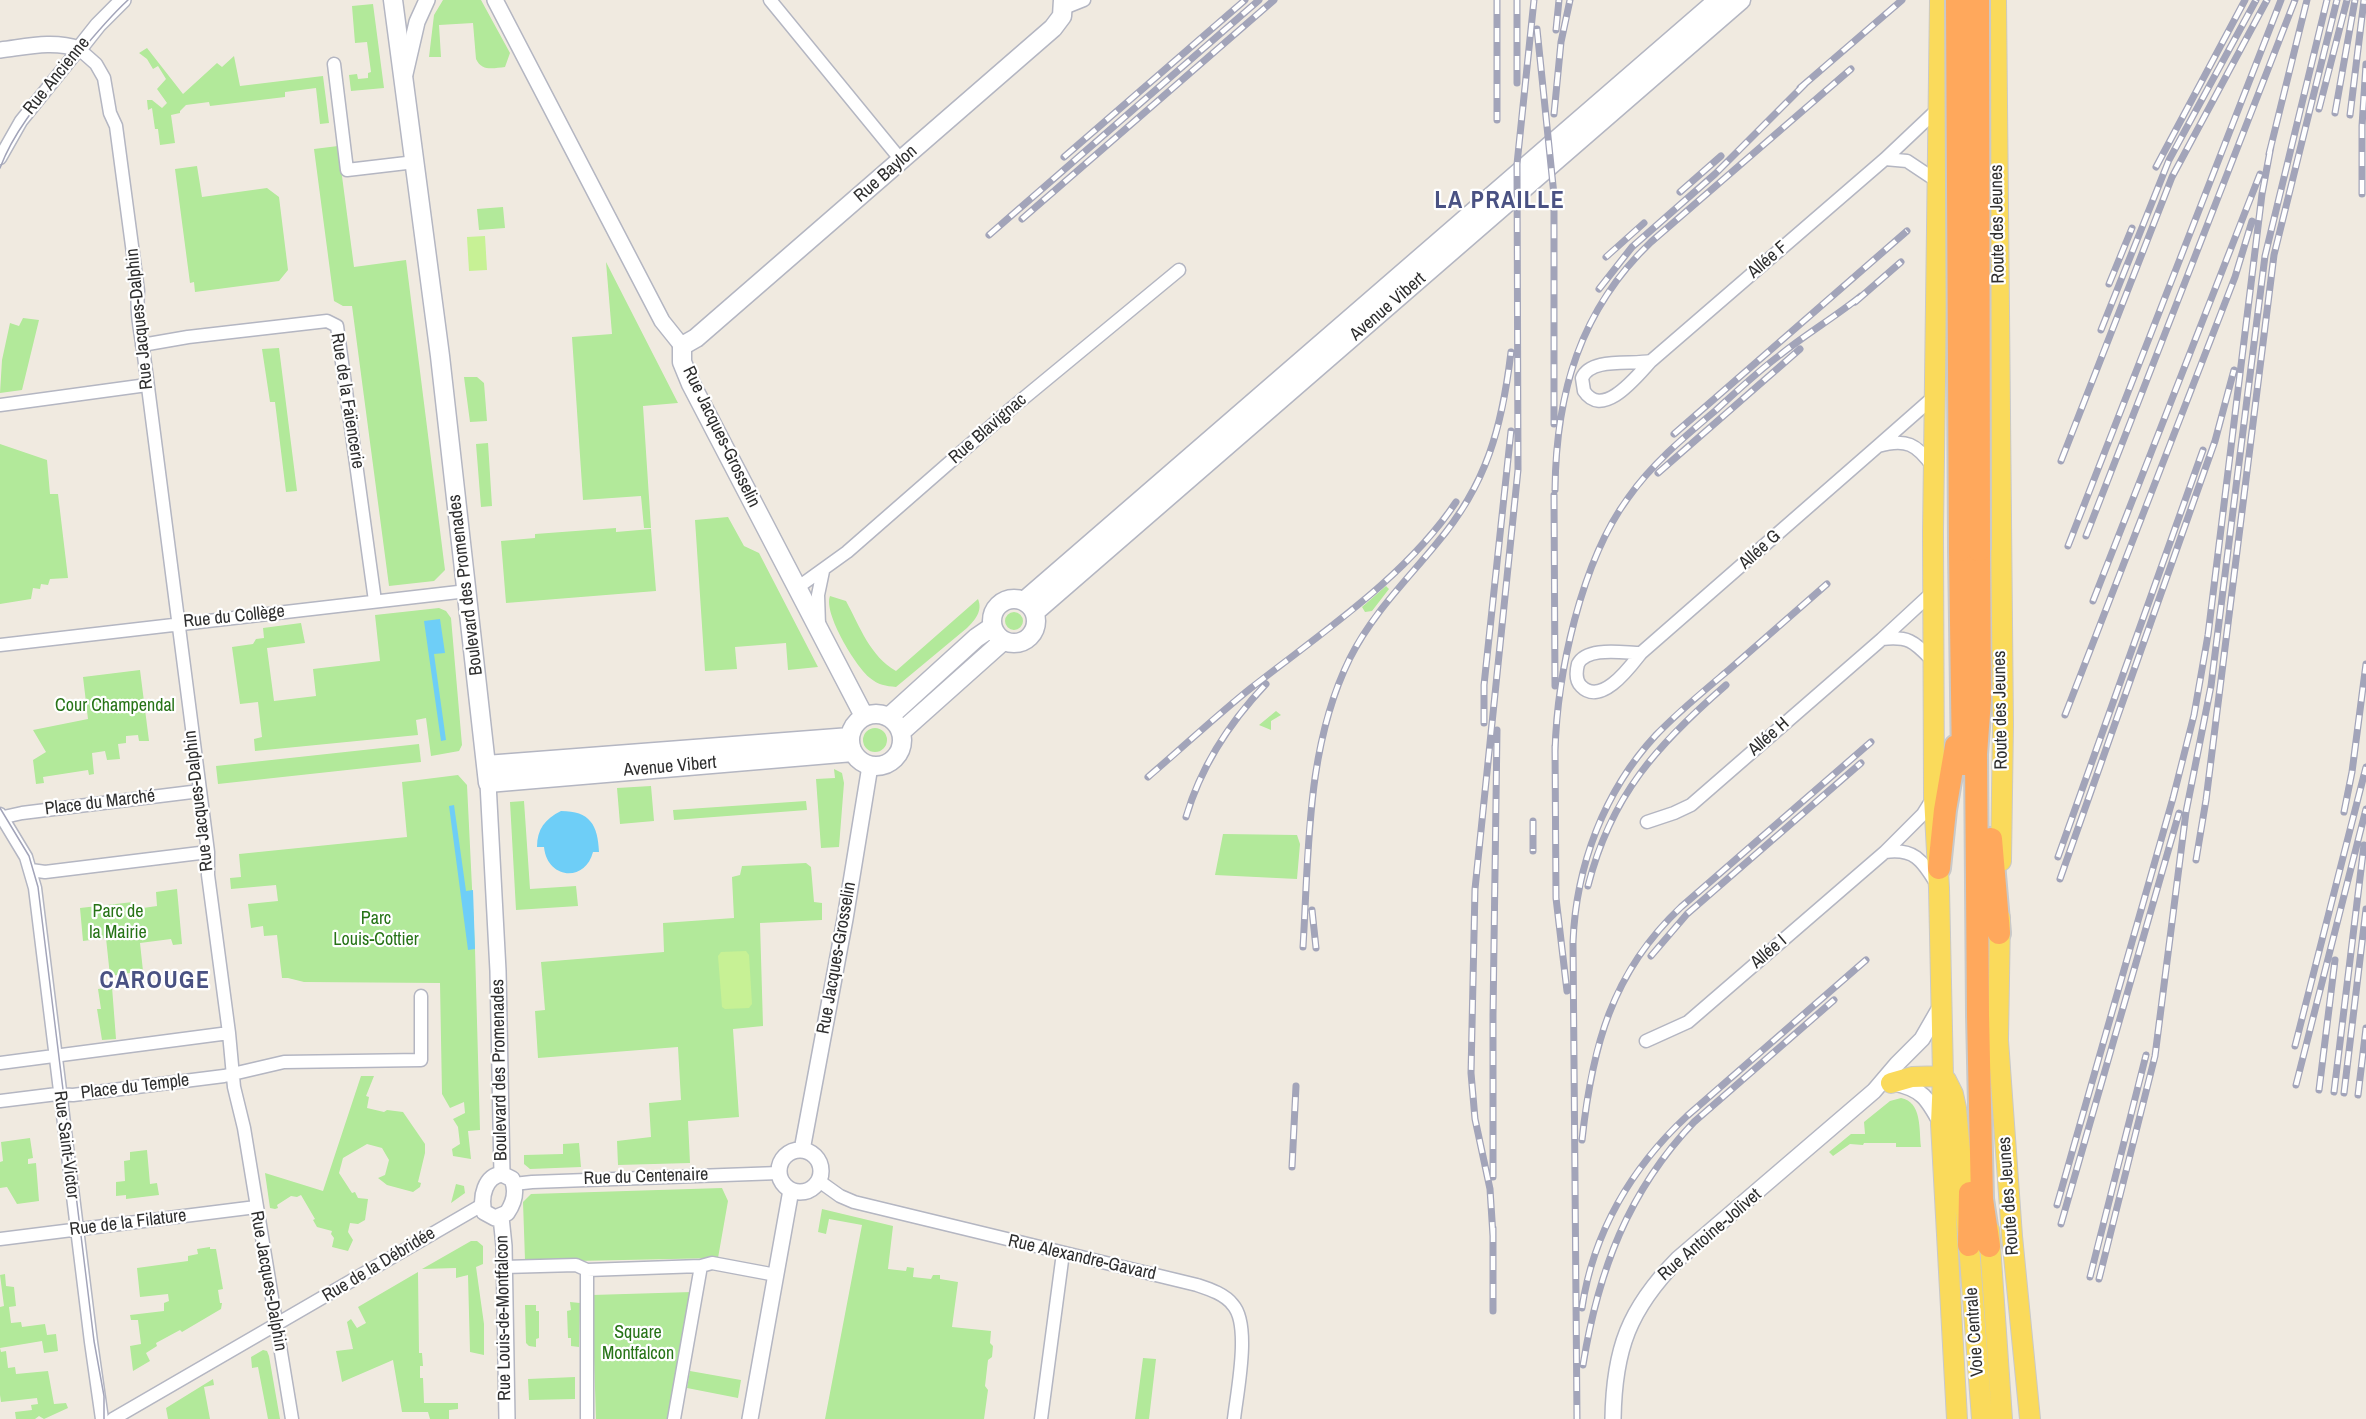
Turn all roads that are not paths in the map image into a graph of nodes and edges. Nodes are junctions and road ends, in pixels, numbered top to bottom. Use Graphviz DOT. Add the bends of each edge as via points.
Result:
graph roads {
  1 [pos="123,0"];
  2 [pos="393,0"];
  3 [pos="427,0"];
  4 [pos="496,0"];
  5 [pos="770,0"];
  6 [pos="1084,0"];
  7 [pos="1718,0"];
  8 [pos="1741,0"];
  9 [pos="1940,0"];
  10 [pos="1957,0"];
  11 [pos="1978,0"];
  12 [pos="1996,0"];
  13 [pos="1064,4"];
  14 [pos="79,49"];
  15 [pos="0,50"];
  16 [pos="334,64"];
  17 [pos="404,80"];
  18 [pos="1939,108"];
  19 [pos="0,158"];
  20 [pos="1885,159"];
  21 [pos="901,160"];
  22 [pos="415,162"];
  23 [pos="1937,189"];
  24 [pos="1997,208"];
  25 [pos="1179,270"];
  26 [pos="2000,333"];
  27 [pos="1935,340"];
  28 [pos="142,345"];
  29 [pos="681,346"];
  30 [pos="1651,361"];
  31 [pos="147,385"];
  32 [pos="1936,395"];
  33 [pos="0,405"];
  34 [pos="1878,446"];
  35 [pos="1934,468"];
  36 [pos="1970,550"];
  37 [pos="823,571"];
  38 [pos="797,588"];
  39 [pos="467,591"];
  40 [pos="1934,591"];
  41 [pos="375,601"];
  42 [pos="1029,607"];
  43 [pos="178,624"];
  44 [pos="820,629"];
  45 [pos="998,634"];
  46 [pos="1882,639"];
  47 [pos="0,645"];
  48 [pos="1641,653"];
  49 [pos="1933,661"];
  50 [pos="1970,705"];
  51 [pos="864,716"];
  52 [pos="889,717"];
  53 [pos="901,732"];
  54 [pos="851,744"];
  55 [pos="870,766"];
  56 [pos="487,774"];
  57 [pos="200,790"];
  58 [pos="1934,797"];
  59 [pos="1,817"];
  60 [pos="1647,822"];
  61 [pos="208,852"];
  62 [pos="1885,852"];
  63 [pos="31,870"];
  64 [pos="1939,878"];
  65 [pos="2000,933"];
  66 [pos="421,996"];
  67 [pos="1941,1006"];
  68 [pos="229,1033"];
  69 [pos="1998,1040"];
  70 [pos="1646,1041"];
  71 [pos="55,1055"];
  72 [pos="0,1063"];
  73 [pos="234,1074"];
  74 [pos="1943,1076"];
  75 [pos="1883,1087"];
  76 [pos="60,1094"];
  77 [pos="0,1101"];
  78 [pos="1941,1124"];
  79 [pos="802,1150"];
  80 [pos="779,1173"];
  81 [pos="502,1174"];
  82 [pos="819,1181"];
  83 [pos="514,1184"];
  84 [pos="791,1190"];
  85 [pos="482,1205"];
  86 [pos="256,1207"];
  87 [pos="501,1217"];
  88 [pos="77,1229"];
  89 [pos="0,1239"];
  90 [pos="1979,1245"];
  91 [pos="1063,1253"];
  92 [pos="701,1266"];
  93 [pos="504,1267"];
  94 [pos="586,1270"];
  95 [pos="776,1275"];
  96 [pos="276,1326"];
  97 [pos="102,1419"];
  98 [pos="113,1419"];
  99 [pos="292,1419"];
  100 [pos="507,1419"];
  101 [pos="587,1419"];
  102 [pos="674,1419"];
  103 [pos="750,1419"];
  104 [pos="1041,1419"];
  105 [pos="1234,1419"];
  106 [pos="1613,1419"];
  107 [pos="1957,1419"];
  108 [pos="1982,1419"];
  109 [pos="2002,1419"];
  110 [pos="2030,1419"];
  1 -- 14 [label="street, Rue Ancienne"];
  2 -- 17 [label="main road, Boulevard des Promenades"];
  3 -- 17 [label="street" via="417,22"];
  4 -- 29 [label="street, Rue Jacques-Grosselin" via="657,310"];
  5 -- 21 [label="street"];
  6 -- 13 [label="street, Rue Baylon"];
  7 -- 42 [label="main road, Avenue Vibert"];
  8 -- 42 [label="main road, Avenue Vibert"];
  9 -- 18 [label="main road"];
  10 -- 36 [label="highway, bridge"];
  11 -- 36 [label="highway, bridge"];
  12 -- 24 [label="main road, Route des Jeunes"];
  13 -- 21 [label="main road, Rue Baylon" via="1062,16 1053,28"];
  14 -- 15 [label="street" via="50,44"];
  14 -- 19 [label="street, Rue Ancienne" via="21,121"];
  14 -- 28 [label="street, Rue Jacques-Dalphin" via="101,70 116,126"];
  16 -- 22 [label="street" via="347,170"];
  17 -- 22 [label="main road, Boulevard des Promenades"];
  18 -- 20 [label="street"];
  18 -- 23 [label="main road"];
  20 -- 23 [label="street" via="1907,161"];
  20 -- 30 [label="street, Allée F"];
  21 -- 29 [label="main road, Rue Baylon" via="696,338"];
  22 -- 39 [label="main road, Boulevard des Promenades"];
  23 -- 24 [label="main road" via="1953,218 1963,222 1982,221"];
  23 -- 27 [label="main road"];
  24 -- 26 [label="main road, Route des Jeunes"];
  25 -- 37 [label="street, Rue Blavignac"];
  26 -- 27 [label="main road" via="1988,291 1977,286 1964,287 1945,298"];
  26 -- 65 [label="main road, Route des Jeunes"];
  27 -- 32 [label="main road"];
  28 -- 31 [label="street, Rue Jacques-Dalphin"];
  28 -- 41 [label="street, Rue de la Faïencerie" via="327,321 337,326"];
  29 -- 38 [label="main road, Rue Jacques-Grosselin" via="682,362 691,384"];
  30 -- 30 [label="street" via="1590,368 1582,378 1584,392 1592,399 1607,400"];
  31 -- 33 [label="street"];
  31 -- 43 [label="street, Rue Jacques-Dalphin"];
  32 -- 34 [label="street"];
  32 -- 35 [label="main road"];
  34 -- 35 [label="street" via="1908,443 1921,451"];
  34 -- 48 [label="street, Allée G"];
  35 -- 40 [label="main road"];
  36 -- 50 [label="highway"];
  37 -- 38 [label="street, Rue Blavignac"];
  37 -- 44 [label="street" via="818,595"];
  38 -- 44 [label="main road, Rue Jacques-Grosselin"];
  39 -- 41 [label="street, Rue du Collège"];
  39 -- 56 [label="main road, Boulevard des Promenades"];
  40 -- 46 [label="street"];
  40 -- 49 [label="main road"];
  41 -- 43 [label="street, Rue du Collège"];
  42 -- 45 [label="main road, Avenue Vibert" via="1012,598 1000,603 993,614"];
  42 -- 45 [label="main road, Avenue Vibert" via="1036,623 1030,637 1017,643"];
  43 -- 47 [label="street, Rue du Collège"];
  43 -- 57 [label="street, Rue Jacques-Dalphin"];
  44 -- 51 [label="main road, Rue Jacques-Grosselin"];
  45 -- 52 [label="main road, Avenue Vibert" via="976,638"];
  45 -- 53 [label="main road, Avenue Vibert"];
  46 -- 49 [label="street" via="1910,639"];
  46 -- 60 [label="street, Allée H" via="1691,805"];
  48 -- 48 [label="street" via="1587,655 1578,664 1577,680 1587,691 1602,690 1625,673"];
  49 -- 58 [label="main road"];
  50 -- 64 [label="highway" via="1945,810"];
  50 -- 65 [label="highway" via="1989,796"];
  50 -- 90 [label="highway" via="1964,791 1964,1012"];
  51 -- 52 [label="main road"];
  51 -- 54 [label="main road" via="853,727"];
  52 -- 53 [label="main road"];
  53 -- 55 [label="main road" via="902,746 895,758 884,765"];
  54 -- 55 [label="main road" via="860,761"];
  54 -- 56 [label="main road, Avenue Vibert"];
  55 -- 79 [label="street, Rue Jacques-Grosselin"];
  56 -- 81 [label="street, Boulevard des Promenades" via="498,981"];
  57 -- 59 [label="street, Place du Marché"];
  57 -- 61 [label="street, Rue Jacques-Dalphin"];
  58 -- 62 [label="street" via="1923,814"];
  58 -- 64 [label="main road"];
  59 -- 63 [label="street, Rue Saint-Victor"];
  61 -- 63 [label="street" via="45,872"];
  61 -- 68 [label="street, Rue Jacques-Dalphin"];
  62 -- 64 [label="street" via="1910,853"];
  62 -- 70 [label="street, Allée I" via="1688,1022"];
  63 -- 71 [label="street, Rue Saint-Victor"];
  64 -- 67 [label="main road"];
  65 -- 69 [label="main road, Route des Jeunes"];
  66 -- 73 [label="street, Place du Temple" via="421,1060 299,1060"];
  67 -- 74 [label="main road"];
  67 -- 75 [label="street, Rue Antoine-Jolivet" via="1922,1039 1897,1064"];
  68 -- 71 [label="street"];
  68 -- 73 [label="street, Rue Jacques-Dalphin"];
  69 -- 90 [label="main road" via="1989,1203"];
  69 -- 110 [label="main road, Route des Jeunes"];
  71 -- 72 [label="street"];
  71 -- 76 [label="street, Rue Saint-Victor"];
  73 -- 76 [label="street, Place du Temple"];
  73 -- 86 [label="street, Rue Jacques-Dalphin"];
  74 -- 75 [label="main road" via="1912,1077"];
  74 -- 78 [label="main road"];
  74 -- 90 [label="main road" via="1956,1108"];
  75 -- 78 [label="street" via="1909,1087 1920,1092"];
  75 -- 106 [label="street, Rue Antoine-Jolivet" via="1678,1259 1652,1286 1622,1345 1614,1385"];
  76 -- 77 [label="street, Place du Temple"];
  76 -- 88 [label="street, Rue Saint-Victor"];
  78 -- 107 [label="main road"];
  79 -- 80 [label="street" via="788,1153"];
  79 -- 82 [label="street" via="820,1163"];
  80 -- 83 [label="street, Rue du Centenaire"];
  80 -- 84 [label="street" via="782,1183"];
  81 -- 83 [label="street"];
  81 -- 85 [label="street" via="486,1184"];
  82 -- 84 [label="street" via="806,1191"];
  82 -- 91 [label="street, Rue Alexandre-Gavard" via="854,1202"];
  83 -- 87 [label="street" via="514,1198"];
  84 -- 95 [label="street"];
  85 -- 87 [label="street" via="489,1216"];
  85 -- 96 [label="street, Rue de la Débridée"];
  86 -- 88 [label="street, Rue de la Filature"];
  86 -- 96 [label="street, Rue Jacques-Dalphin"];
  87 -- 93 [label="street, Rue Louis-de-Montfalcon"];
  88 -- 89 [label="street, Rue de la Filature"];
  88 -- 97 [label="street, Rue Saint-Victor"];
  90 -- 108 [label="main road, Voie Centrale"];
  90 -- 109 [label="main road, Voie Centrale"];
  91 -- 104 [label="street"];
  91 -- 105 [label="street, Rue Alexandre-Gavard" via="1197,1285 1229,1300 1243,1326"];
  92 -- 94 [label="street"];
  92 -- 95 [label="street" via="712,1263"];
  92 -- 102 [label="street"];
  93 -- 94 [label="street" via="576,1265"];
  93 -- 100 [label="street, Rue Louis-de-Montfalcon"];
  94 -- 101 [label="street"];
  95 -- 103 [label="street"];
  96 -- 98 [label="street, Rue de la Débridée"];
  96 -- 99 [label="street, Rue Jacques-Dalphin"];
}
